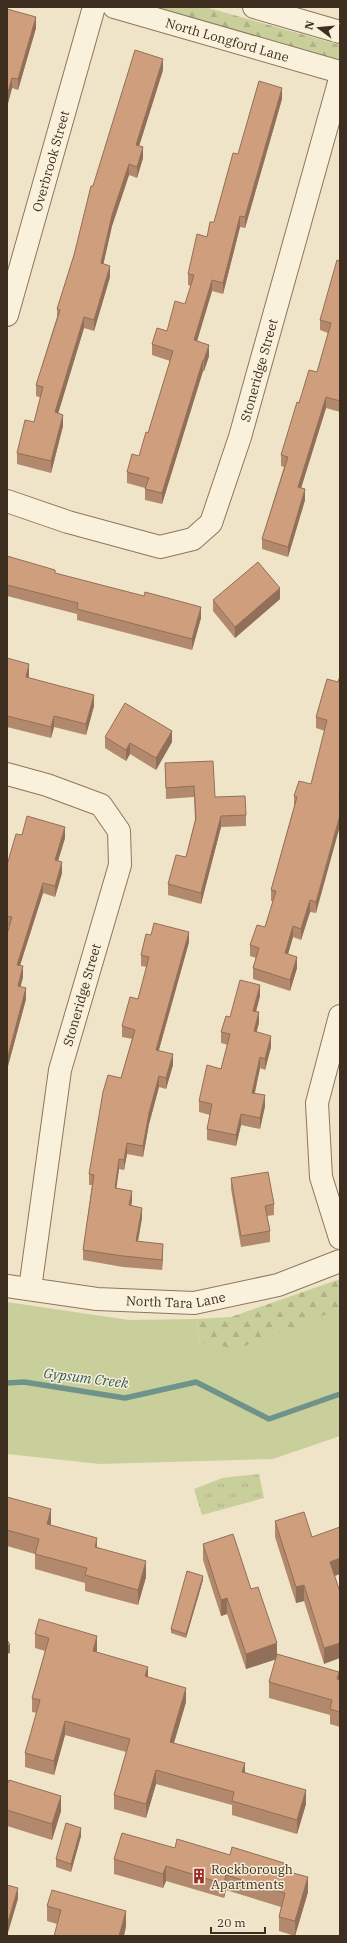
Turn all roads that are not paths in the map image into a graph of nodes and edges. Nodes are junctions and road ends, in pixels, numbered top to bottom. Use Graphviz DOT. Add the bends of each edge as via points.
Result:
graph roads {
  1 [pos="94,7"];
  2 [pos="114,7"];
  3 [pos="254,7"];
  4 [pos="340,32"];
  5 [pos="340,72"];
  6 [pos="340,79"];
  7 [pos="7,315"];
  8 [pos="7,501"];
  9 [pos="7,774"];
  10 [pos="340,1016"];
  11 [pos="340,1238"];
  12 [pos="340,1261"];
  13 [pos="7,1286"];
  14 [pos="30,1289"];
  1 -- 7 [label="street, Overbrook Street"];
  2 -- 5 [label="street, North Longford Lane"];
  3 -- 4 [label="street"];
  6 -- 8 [label="street, Stoneridge Street" via="240,437 212,523 193,539 160,547 78,525"];
  9 -- 14 [label="street, Stoneridge Street" via="47,785 101,805 119,831 120,865 60,1070"];
  10 -- 11 [label="street" via="317,1103 321,1177"];
  12 -- 14 [label="street, North Tara Lane" via="278,1285 194,1302 97,1299"];
  13 -- 14 [label="street, North Tara Lane"];
}
